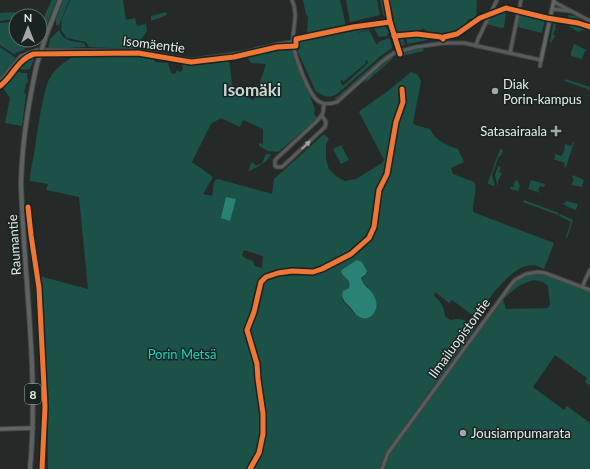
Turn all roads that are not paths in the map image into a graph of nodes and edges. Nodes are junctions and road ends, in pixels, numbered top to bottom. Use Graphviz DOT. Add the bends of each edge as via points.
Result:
graph roads {
  1 [pos="60,0"];
  2 [pos="292,0"];
  3 [pos="497,0"];
  4 [pos="521,0"];
  5 [pos="554,1"];
  6 [pos="552,9"];
  7 [pos="571,12"];
  8 [pos="590,21"];
  9 [pos="293,42"];
  10 [pos="476,45"];
  11 [pos="510,53"];
  12 [pos="541,60"];
  13 [pos="540,66"];
  14 [pos="0,81"];
  15 [pos="324,104"];
  16 [pos="322,116"];
  17 [pos="590,270"];
  18 [pos="582,287"];
  19 [pos="590,290"];
  20 [pos="33,428"];
  21 [pos="0,430"];
  22 [pos="30,469"];
  23 [pos="382,469"];
  1 -- 20 [label="highway, Raumantie / 8, bridge" via="37,64 26,117 22,156 21,184 32,360"];
  2 -- 9 [label="street" via="296,19"];
  3 -- 10 [label="street"];
  4 -- 11 [label="street"];
  5 -- 6 [label="main road"];
  5 -- 7 [label="street"];
  6 -- 7 [label="street"];
  6 -- 12 [label="main road"];
  7 -- 8 [label="street"];
  9 -- 14 [label="street, Isomäentie" via="191,60 139,51 37,50 21,56"];
  9 -- 15 [label="street" via="312,95"];
  10 -- 11 [label="street"];
  10 -- 15 [label="street" via="444,43 399,51 383,61 341,100"];
  11 -- 12 [label="street"];
  12 -- 13 [label="street"];
  15 -- 16 [label="street"];
  16 -- 16 [label="street, one-way" via="275,160 275,166 282,167 325,127 326,122"];
  17 -- 18 [label="street"];
  18 -- 19 [label="street, Ilmailuopistontie"];
  18 -- 23 [label="street, Ilmailuopistontie" via="538,272 526,274 515,280 388,453"];
  20 -- 21 [label="main road"];
  20 -- 22 [label="highway, Raumantie / 8"];
}
